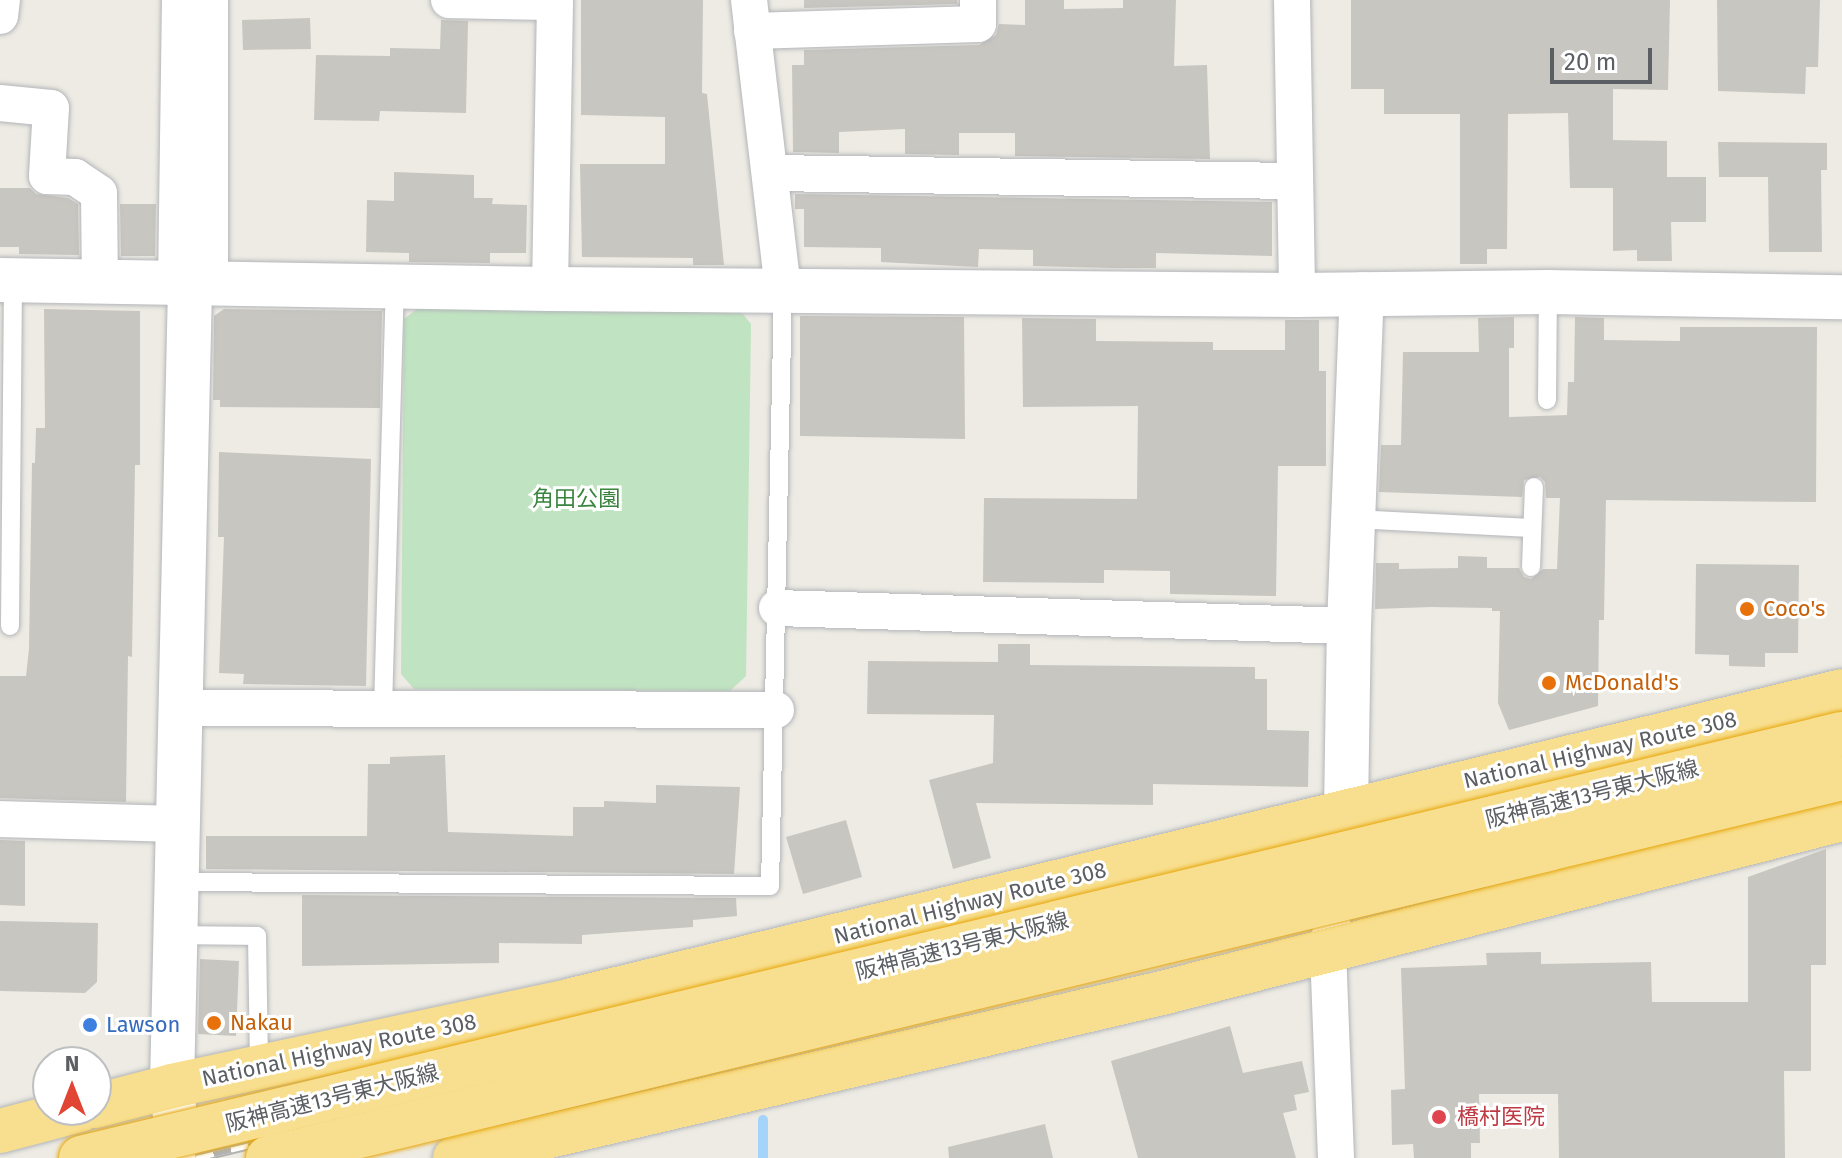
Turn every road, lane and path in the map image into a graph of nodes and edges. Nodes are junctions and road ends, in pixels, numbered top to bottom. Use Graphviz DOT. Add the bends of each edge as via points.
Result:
graph roads {
  1 [pos="2,0"];
  2 [pos="180,0"];
  3 [pos="210,0"];
  4 [pos="449,0"];
  5 [pos="978,0"];
  6 [pos="1292,0"];
  7 [pos="555,1"];
  8 [pos="750,15"];
  9 [pos="0,16"];
  10 [pos="0,103"];
  11 [pos="771,173"];
  12 [pos="1294,181"];
  13 [pos="6,280"];
  14 [pos="100,282"];
  15 [pos="192,285"];
  16 [pos="395,287"];
  17 [pos="550,289"];
  18 [pos="783,290"];
  19 [pos="1548,292"];
  20 [pos="1362,294"];
  21 [pos="1297,295"];
  22 [pos="1842,297"];
  23 [pos="1547,400"];
  24 [pos="1534,487"];
  25 [pos="1353,519"];
  26 [pos="1532,528"];
  27 [pos="1531,567"];
  28 [pos="777,608"];
  29 [pos="10,626"];
  30 [pos="1349,626"];
  31 [pos="1842,691"];
  32 [pos="181,708"];
  33 [pos="383,709"];
  34 [pos="776,710"];
  35 [pos="1842,734"];
  36 [pos="1842,778"];
  37 [pos="1346,811"];
  38 [pos="0,819"];
  39 [pos="1842,819"];
  40 [pos="178,824"];
  41 [pos="178,882"];
  42 [pos="176,935"];
  43 [pos="1328,950"];
  44 [pos="259,1067"];
  45 [pos="172,1086"];
  46 [pos="112,1102"];
  47 [pos="32,1123"];
  48 [pos="0,1131"];
  49 [pos="81,1158"];
  50 [pos="179,1158"];
  51 [pos="268,1158"];
  52 [pos="455,1158"];
  53 [pos="1336,1158"];
  1 -- 9 [label="street"];
  2 -- 15 [label="street"];
  3 -- 15 [label="street"];
  4 -- 7 [label="street"];
  5 -- 8 [label="street" via="978,24"];
  6 -- 12 [label="street"];
  7 -- 17 [label="street"];
  8 -- 11 [label="street"];
  10 -- 14 [label="street" via="51,108 47,176 75,177 99,193"];
  11 -- 12 [label="street"];
  11 -- 18 [label="street"];
  12 -- 21 [label="street"];
  13 -- 14 [label="street"];
  13 -- 29 [label="lane"];
  14 -- 15 [label="street"];
  15 -- 16 [label="street"];
  15 -- 32 [label="street"];
  16 -- 17 [label="street"];
  16 -- 33 [label="lane"];
  17 -- 18 [label="street"];
  18 -- 21 [label="street"];
  18 -- 28 [label="lane"];
  19 -- 20 [label="street"];
  19 -- 22 [label="street"];
  19 -- 23 [label="lane"];
  20 -- 21 [label="street"];
  20 -- 25 [label="street"];
  24 -- 26 [label="lane"];
  25 -- 26 [label="lane"];
  25 -- 30 [label="street"];
  26 -- 27 [label="lane"];
  28 -- 30 [label="street"];
  28 -- 34 [label="lane"];
  30 -- 37 [label="street"];
  31 -- 37 [label="highway, National Highway Route 308"];
  32 -- 33 [label="street"];
  32 -- 40 [label="street"];
  33 -- 34 [label="street"];
  34 -- 41 [label="lane" via="770,886"];
  35 -- 49 [label="highway, 阪神高速13号東大阪線, bridge"];
  36 -- 51 [label="highway, 阪神高速13号東大阪線, bridge"];
  37 -- 43 [label="street"];
  37 -- 44 [label="highway, National Highway Route 308" via="572,1000"];
  38 -- 40 [label="street"];
  39 -- 43 [label="highway"];
  40 -- 41 [label="street"];
  41 -- 42 [label="street"];
  42 -- 44 [label="lane" via="257,936"];
  42 -- 45 [label="street"];
  43 -- 52 [label="highway"];
  43 -- 53 [label="street"];
  44 -- 45 [label="highway, National Highway Route 308"];
  45 -- 46 [label="highway, National Highway Route 308"];
  45 -- 50 [label="street"];
  47 -- 48 [label="highway"];
}
